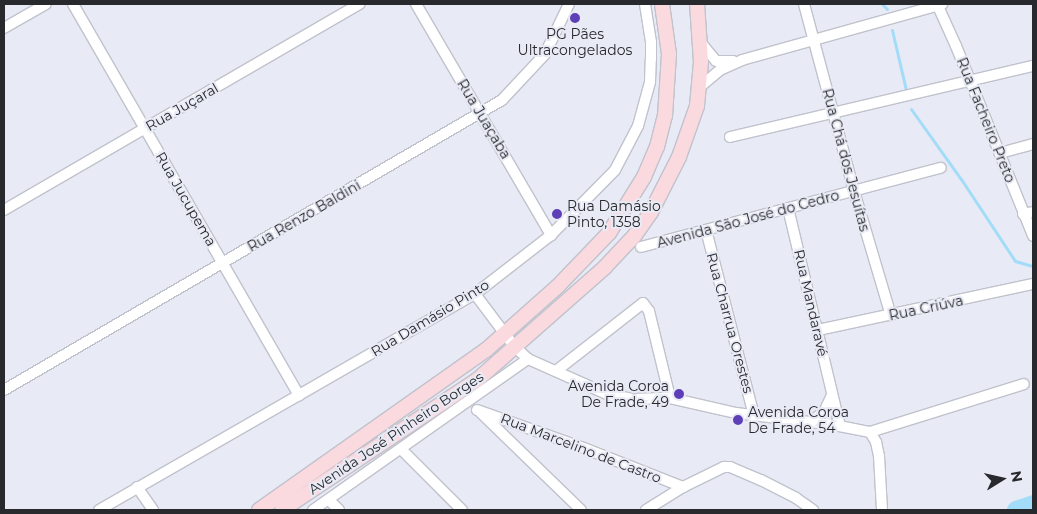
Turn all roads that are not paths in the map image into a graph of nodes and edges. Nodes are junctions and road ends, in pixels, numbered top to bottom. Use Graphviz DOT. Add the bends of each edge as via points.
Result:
graph roads {
  1 [pos="46,4"];
  2 [pos="73,4"];
  3 [pos="360,4"];
  4 [pos="416,4"];
  5 [pos="569,4"];
  6 [pos="645,4"];
  7 [pos="662,4"];
  8 [pos="698,4"];
  9 [pos="804,4"];
  10 [pos="939,4"];
  11 [pos="4,28"];
  12 [pos="814,40"];
  13 [pos="701,43"];
  14 [pos="742,60"];
  15 [pos="1033,66"];
  16 [pos="971,82"];
  17 [pos="701,86"];
  18 [pos="833,113"];
  19 [pos="479,114"];
  20 [pos="145,128"];
  21 [pos="730,137"];
  22 [pos="1033,144"];
  23 [pos="1000,153"];
  24 [pos="941,168"];
  25 [pos="854,191"];
  26 [pos="788,208"];
  27 [pos="4,210"];
  28 [pos="1028,213"];
  29 [pos="706,230"];
  30 [pos="551,235"];
  31 [pos="1033,236"];
  32 [pos="641,247"];
  33 [pos="224,262"];
  34 [pos="1033,284"];
  35 [pos="475,294"];
  36 [pos="890,316"];
  37 [pos="818,330"];
  38 [pos="504,334"];
  39 [pos="514,346"];
  40 [pos="528,359"];
  41 [pos="556,371"];
  42 [pos="1024,384"];
  43 [pos="4,390"];
  44 [pos="299,395"];
  45 [pos="832,397"];
  46 [pos="670,398"];
  47 [pos="470,400"];
  48 [pos="477,410"];
  49 [pos="754,416"];
  50 [pos="810,422"];
  51 [pos="840,426"];
  52 [pos="870,432"];
  53 [pos="401,449"];
  54 [pos="684,487"];
  55 [pos="137,488"];
  56 [pos="329,500"];
  57 [pos="99,510"];
  58 [pos="153,510"];
  59 [pos="259,510"];
  60 [pos="282,510"];
  61 [pos="313,510"];
  62 [pos="339,510"];
  63 [pos="462,510"];
  64 [pos="580,510"];
  65 [pos="646,510"];
  66 [pos="813,510"];
  67 [pos="882,510"];
  1 -- 11 [label="street"];
  2 -- 20 [label="street, Rua Jucupema"];
  3 -- 20 [label="street, Rua Juçaral"];
  4 -- 19 [label="street, Rua Juaçaba"];
  5 -- 19 [label="street, Rua Renzo Baldini" via="556,35 532,70 502,100"];
  6 -- 30 [label="street, Rua Damásio Pinto" via="651,42 650,82 638,126 615,170"];
  7 -- 38 [label="main road, Avenida José Pinheiro Borges" via="669,54 665,116 657,147 644,177 609,233 558,286"];
  8 -- 13 [label="main road, Avenida José Pinheiro Borges"];
  9 -- 12 [label="street, Rua Chá dos Jesuítas"];
  10 -- 12 [label="street"];
  10 -- 16 [label="street, Rua Facheiro Preto"];
  12 -- 14 [label="street"];
  12 -- 18 [label="street, Rua Chá dos Jesuítas"];
  13 -- 14 [label="street" via="716,61"];
  13 -- 17 [label="main road, Avenida José Pinheiro Borges"];
  14 -- 17 [label="street" via="720,70"];
  15 -- 16 [label="street"];
  16 -- 18 [label="street"];
  16 -- 23 [label="street, Rua Facheiro Preto"];
  17 -- 39 [label="main road, Avenida José Pinheiro Borges" via="680,157 651,212 605,267"];
  18 -- 21 [label="street"];
  18 -- 25 [label="street, Rua Chá dos Jesuítas"];
  19 -- 30 [label="street, Rua Juaçaba"];
  19 -- 33 [label="street, Rua Renzo Baldini"];
  20 -- 27 [label="street, Rua Juçaral"];
  20 -- 33 [label="street, Rua Jucupema"];
  22 -- 23 [label="street"];
  23 -- 28 [label="street, Rua Facheiro Preto"];
  24 -- 25 [label="street, Avenida São José do Cedro"];
  25 -- 26 [label="street, Avenida São José do Cedro"];
  25 -- 36 [label="street, Rua Chá dos Jesuítas"];
  26 -- 29 [label="street, Avenida São José do Cedro"];
  26 -- 37 [label="street, Rua Mandaravé"];
  28 -- 31 [label="street, Rua Facheiro Preto"];
  29 -- 32 [label="street, Avenida São José do Cedro"];
  29 -- 49 [label="street, Rua Charrua Orestes"];
  30 -- 35 [label="street, Rua Damásio Pinto"];
  33 -- 43 [label="street, Rua Renzo Baldini"];
  33 -- 44 [label="street, Rua Jucupema"];
  34 -- 36 [label="street, Rua Criúva"];
  35 -- 38 [label="street"];
  35 -- 44 [label="street, Rua Damásio Pinto"];
  36 -- 37 [label="street, Rua Criúva"];
  37 -- 45 [label="street, Rua Mandaravé"];
  38 -- 39 [label="street"];
  38 -- 59 [label="main road, Avenida José Pinheiro Borges" via="455,373"];
  39 -- 40 [label="street"];
  39 -- 60 [label="main road, Avenida José Pinheiro Borges" via="477,380"];
  40 -- 41 [label="street"];
  40 -- 47 [label="street"];
  41 -- 46 [label="street" via="623,398"];
  41 -- 46 [label="street" via="640,304 646,304"];
  42 -- 52 [label="street"];
  44 -- 55 [label="street, Rua Damásio Pinto"];
  45 -- 50 [label="street" via="824,412"];
  45 -- 51 [label="street, Rua Mandaravé"];
  46 -- 49 [label="street"];
  47 -- 48 [label="street"];
  47 -- 53 [label="street"];
  48 -- 54 [label="street, Rua Marcelino de Castro"];
  48 -- 64 [label="street"];
  49 -- 50 [label="street"];
  50 -- 51 [label="street"];
  51 -- 52 [label="street"];
  52 -- 67 [label="street" via="879,456"];
  53 -- 56 [label="street"];
  53 -- 63 [label="street"];
  54 -- 65 [label="street"];
  54 -- 66 [label="street" via="715,470 730,467 796,498"];
  55 -- 57 [label="street, Rua Damásio Pinto"];
  55 -- 58 [label="street"];
  56 -- 61 [label="street"];
  56 -- 62 [label="street"];
}
